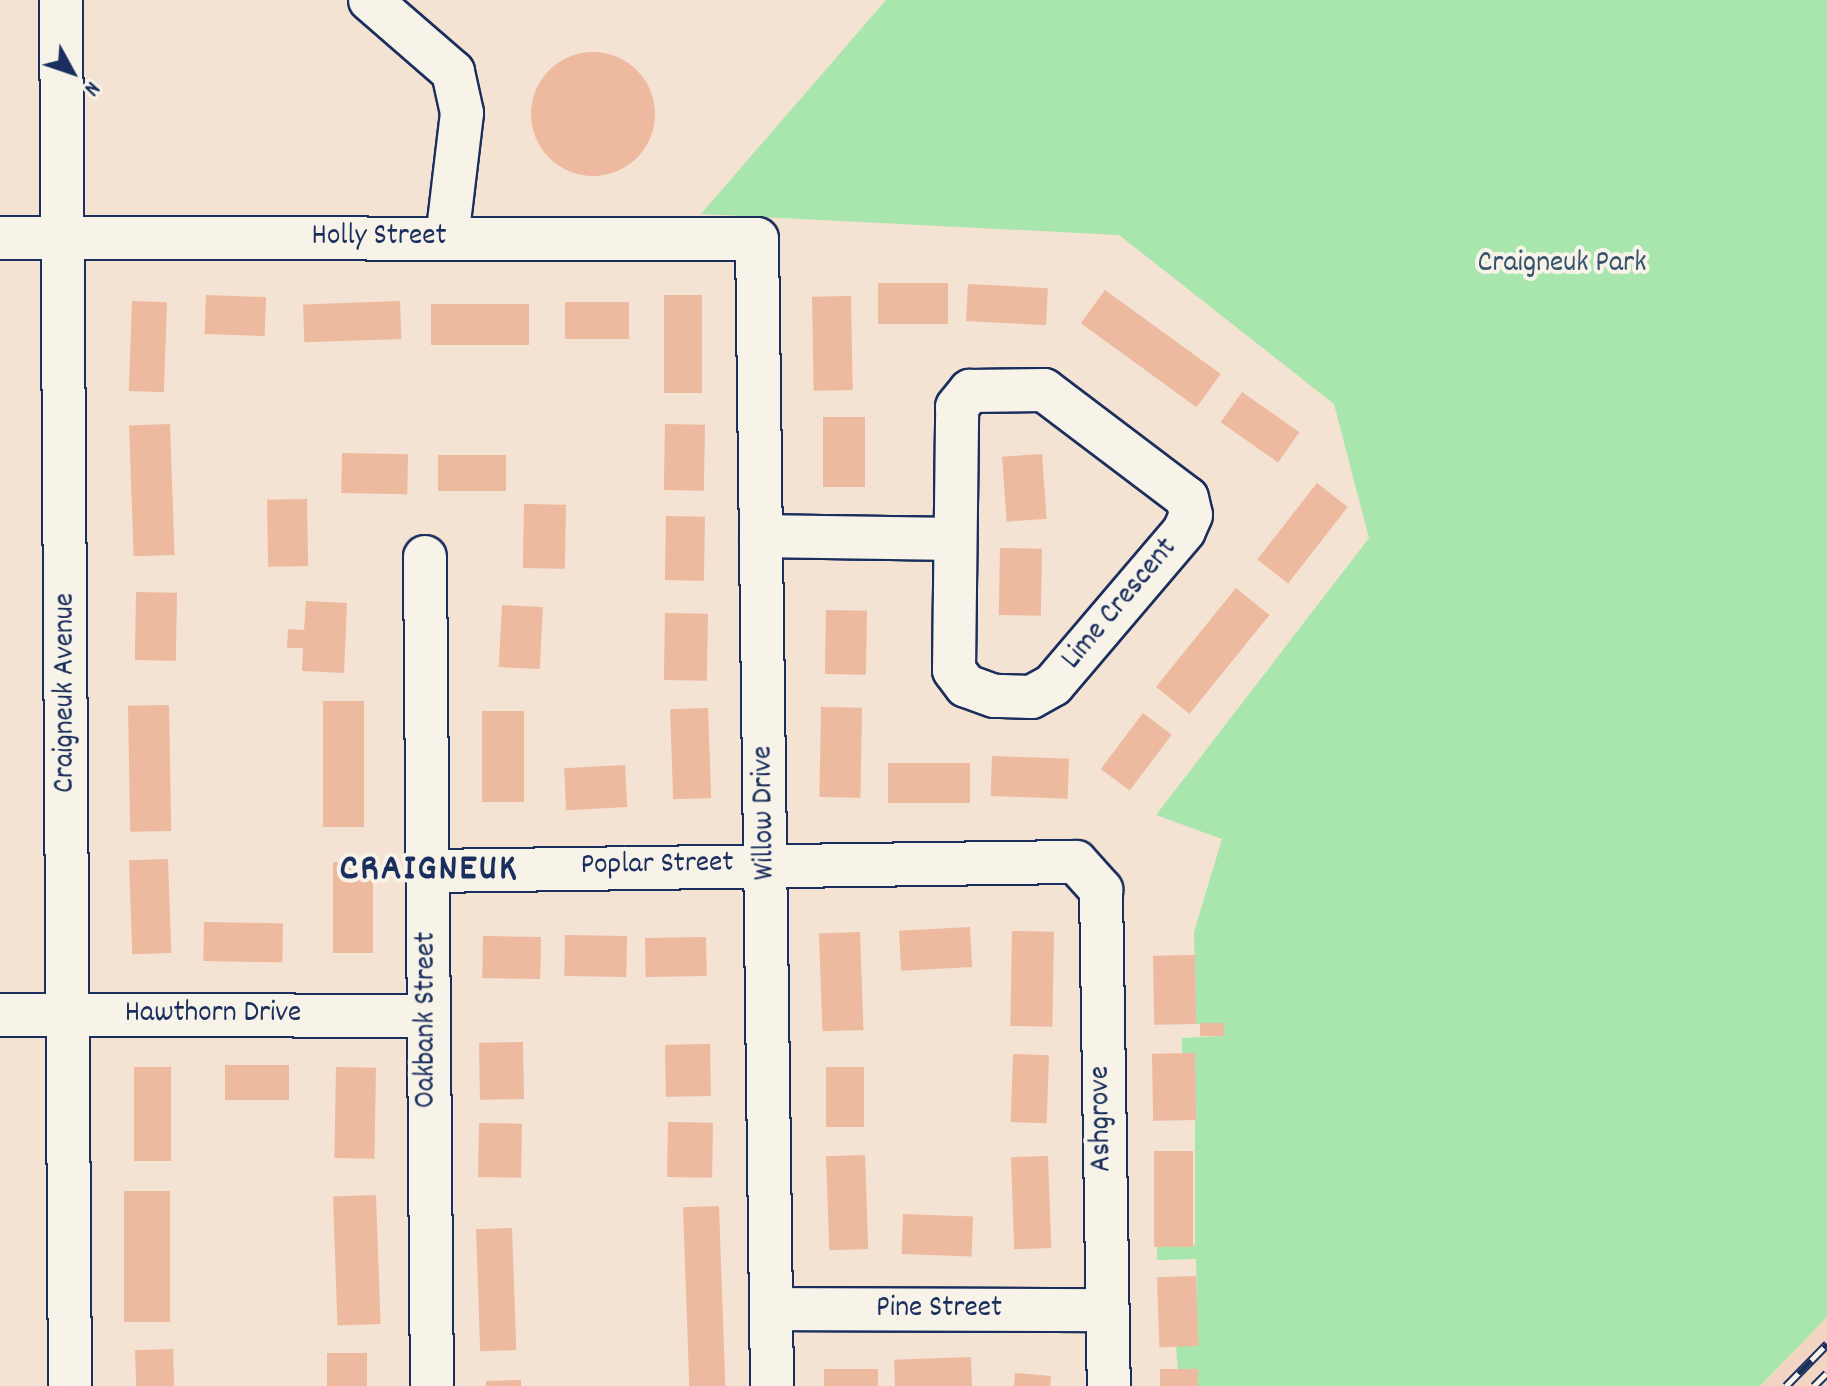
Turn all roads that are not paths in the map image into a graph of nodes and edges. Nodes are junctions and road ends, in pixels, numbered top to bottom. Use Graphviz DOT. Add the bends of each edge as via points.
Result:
graph roads {
  1 [pos="61,0"];
  2 [pos="370,0"];
  3 [pos="0,238"];
  4 [pos="63,238"];
  5 [pos="447,238"];
  6 [pos="757,239"];
  7 [pos="761,536"];
  8 [pos="952,539"];
  9 [pos="425,557"];
  10 [pos="1076,862"];
  11 [pos="767,863"];
  12 [pos="429,871"];
  13 [pos="69,1014"];
  14 [pos="0,1015"];
  15 [pos="426,1016"];
  16 [pos="773,1309"];
  17 [pos="1105,1310"];
  18 [pos="70,1386"];
  19 [pos="432,1386"];
  20 [pos="772,1386"];
  21 [pos="1109,1386"];
  1 -- 4 [label="street, Craigneuk Avenue"];
  2 -- 5 [label="street" via="453,72 462,113"];
  3 -- 4 [label="street, Holly Street"];
  4 -- 5 [label="street, Holly Street"];
  4 -- 13 [label="street, Craigneuk Avenue"];
  5 -- 6 [label="street, Holly Street"];
  6 -- 7 [label="street, Willow Drive"];
  7 -- 8 [label="street"];
  7 -- 11 [label="street, Willow Drive"];
  8 -- 8 [label="street, Lime Crescent" via="957,407 970,391 1044,390 1187,498 1191,515 1184,531 1053,685 1031,697 994,696 966,686 954,670"];
  9 -- 12 [label="street, Oakbank Street"];
  10 -- 11 [label="street, Poplar Street"];
  10 -- 17 [label="street, Ashgrove" via="1101,890"];
  11 -- 12 [label="street, Poplar Street"];
  11 -- 16 [label="street, Willow Drive"];
  12 -- 15 [label="street, Oakbank Street"];
  13 -- 14 [label="street, Hawthorn Drive"];
  13 -- 15 [label="street, Hawthorn Drive"];
  13 -- 18 [label="street, Craigneuk Avenue"];
  15 -- 19 [label="street, Oakbank Street"];
  16 -- 17 [label="street, Pine Street"];
  16 -- 20 [label="street, Willow Drive"];
  17 -- 21 [label="street, Ashgrove"];
}
